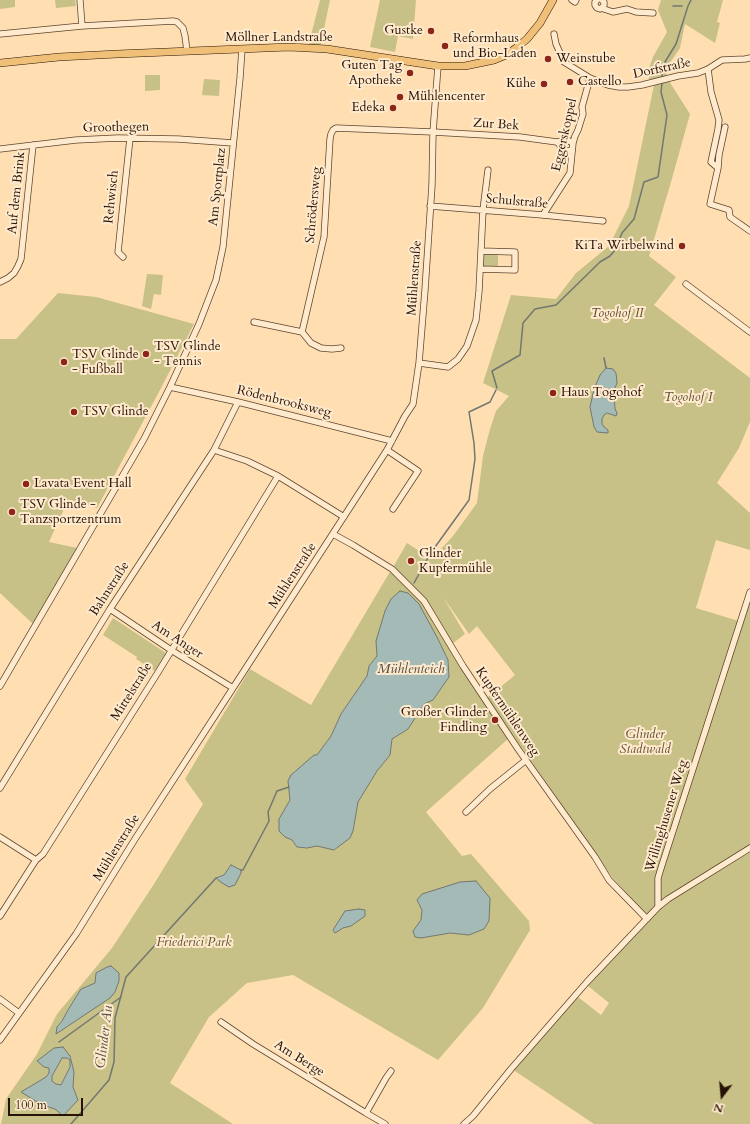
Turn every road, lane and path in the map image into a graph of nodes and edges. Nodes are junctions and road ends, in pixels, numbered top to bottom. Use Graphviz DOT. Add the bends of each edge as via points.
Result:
graph roads {
  1 [pos="80,0"];
  2 [pos="553,0"];
  3 [pos="572,0"];
  4 [pos="576,0"];
  5 [pos="597,0"];
  6 [pos="602,0"];
  7 [pos="601,8"];
  8 [pos="653,13"];
  9 [pos="82,26"];
  10 [pos="0,34"];
  11 [pos="554,34"];
  12 [pos="242,49"];
  13 [pos="187,52"];
  14 [pos="750,58"];
  15 [pos="0,63"];
  16 [pos="438,66"];
  17 [pos="708,69"];
  18 [pos="590,78"];
  19 [pos="725,127"];
  20 [pos="433,132"];
  21 [pos="130,138"];
  22 [pos="557,142"];
  23 [pos="233,143"];
  24 [pos="573,143"];
  25 [pos="33,145"];
  26 [pos="0,149"];
  27 [pos="572,150"];
  28 [pos="713,152"];
  29 [pos="719,155"];
  30 [pos="718,168"];
  31 [pos="488,170"];
  32 [pos="430,206"];
  33 [pos="483,210"];
  34 [pos="543,215"];
  35 [pos="603,221"];
  36 [pos="750,231"];
  37 [pos="481,251"];
  38 [pos="123,257"];
  39 [pos="480,269"];
  40 [pos="0,282"];
  41 [pos="686,284"];
  42 [pos="254,322"];
  43 [pos="302,332"];
  44 [pos="750,332"];
  45 [pos="342,348"];
  46 [pos="419,362"];
  47 [pos="170,387"];
  48 [pos="238,402"];
  49 [pos="392,441"];
  50 [pos="214,450"];
  51 [pos="387,450"];
  52 [pos="278,476"];
  53 [pos="393,509"];
  54 [pos="344,517"];
  55 [pos="333,534"];
  56 [pos="750,592"];
  57 [pos="110,609"];
  58 [pos="171,650"];
  59 [pos="0,686"];
  60 [pos="234,688"];
  61 [pos="526,760"];
  62 [pos="0,788"];
  63 [pos="466,812"];
  64 [pos="0,837"];
  65 [pos="750,848"];
  66 [pos="36,860"];
  67 [pos="658,907"];
  68 [pos="0,916"];
  69 [pos="648,920"];
  70 [pos="0,999"];
  71 [pos="20,1013"];
  72 [pos="221,1022"];
  73 [pos="0,1040"];
  74 [pos="391,1071"];
  75 [pos="366,1113"];
  76 [pos="385,1124"];
  77 [pos="464,1124"];
  1 -- 9 [label="street"];
  2 -- 16 [label="main road, Möllner Landstraße" via="537,28 522,44 506,55 465,66"];
  3 -- 4 [label="street"];
  5 -- 7 [label="street" via="596,7"];
  6 -- 7 [label="street" via="604,5"];
  7 -- 8 [label="street" via="613,12 627,10"];
  9 -- 10 [label="street"];
  9 -- 13 [label="street" via="173,21 183,28"];
  11 -- 18 [label="street, Dorfstraße" via="564,62"];
  12 -- 13 [label="main road, Möllner Landstraße"];
  12 -- 16 [label="main road, Möllner Landstraße" via="327,49"];
  12 -- 23 [label="street, Am Sportplatz"];
  13 -- 15 [label="main road, Möllner Landstraße" via="66,57"];
  14 -- 17 [label="street, Dorfstraße" via="722,60"];
  16 -- 20 [label="street, Mühlenstraße"];
  17 -- 18 [label="street, Dorfstraße" via="628,87 608,85"];
  17 -- 28 [label="street" via="719,120"];
  18 -- 24 [label="street, Eggerskoppel" via="580,125"];
  19 -- 29 [label="street"];
  20 -- 22 [label="street, Zur Bek" via="520,137"];
  20 -- 32 [label="street, Mühlenstraße"];
  20 -- 43 [label="street, Schrödersweg" via="342,128 333,130 330,139 324,237"];
  21 -- 23 [label="street, Groothegen"];
  21 -- 25 [label="street, Groothegen"];
  21 -- 38 [label="street, Rehwisch" via="118,252"];
  22 -- 24 [label="street, Zur Bek" via="567,140"];
  22 -- 27 [label="street, Zur Bek" via="566,151"];
  23 -- 47 [label="street, Am Sportplatz" via="223,247 216,280"];
  24 -- 27 [label="street, Eggerskoppel"];
  25 -- 26 [label="street, Groothegen"];
  25 -- 40 [label="street, Auf dem Brink" via="20,261 12,275"];
  27 -- 34 [label="street, Eggerskoppel" via="570,173"];
  28 -- 29 [label="street"];
  28 -- 30 [label="street" via="711,162"];
  29 -- 30 [label="street"];
  30 -- 36 [label="street" via="710,204 729,210 730,217"];
  31 -- 33 [label="street"];
  32 -- 33 [label="street, Schulstraße"];
  32 -- 46 [label="street, Mühlenstraße"];
  33 -- 34 [label="street, Schulstraße"];
  33 -- 37 [label="street"];
  34 -- 35 [label="street, Schulstraße"];
  37 -- 39 [label="street"];
  37 -- 39 [label="street" via="515,252 515,270"];
  39 -- 46 [label="street" via="476,320 467,346 458,359 448,367"];
  41 -- 44 [label="street"];
  42 -- 43 [label="street"];
  43 -- 45 [label="street" via="310,343 316,346"];
  46 -- 49 [label="street, Mühlenstraße" via="413,404"];
  47 -- 48 [label="street, Rödenbrooksweg"];
  47 -- 59 [label="street, Am Sportplatz" via="144,439"];
  48 -- 49 [label="street, Rödenbrooksweg"];
  48 -- 50 [label="street, Bahnstraße"];
  49 -- 51 [label="street, Mühlenstraße"];
  50 -- 52 [label="street" via="247,461"];
  50 -- 57 [label="street, Bahnstraße"];
  51 -- 53 [label="street" via="418,471"];
  51 -- 54 [label="street, Mühlenstraße"];
  52 -- 54 [label="street"];
  52 -- 58 [label="street, Mittelstraße"];
  54 -- 55 [label="street, Mühlenstraße"];
  55 -- 60 [label="street, Mühlenstraße"];
  55 -- 61 [label="street, Kupfermühlenweg" via="392,569 424,601 463,666"];
  56 -- 67 [label="street, Willinghusener Weg" via="658,878"];
  57 -- 58 [label="street, Am Anger"];
  57 -- 62 [label="street, Bahnstraße"];
  58 -- 60 [label="street, Am Anger"];
  58 -- 66 [label="street, Mittelstraße" via="43,854"];
  60 -- 71 [label="street, Mühlenstraße" via="76,934"];
  61 -- 63 [label="street"];
  61 -- 69 [label="street, Kupfermühlenweg" via="609,880"];
  64 -- 66 [label="street"];
  65 -- 67 [label="street" via="668,898"];
  66 -- 68 [label="street, Mittelstraße"];
  67 -- 69 [label="street"];
  69 -- 77 [label="street" via="588,982"];
  70 -- 71 [label="street"];
  71 -- 73 [label="street, Mühlenstraße"];
  72 -- 75 [label="street, Am Berge"];
  74 -- 75 [label="street"];
  75 -- 76 [label="street, Am Berge"];
}
